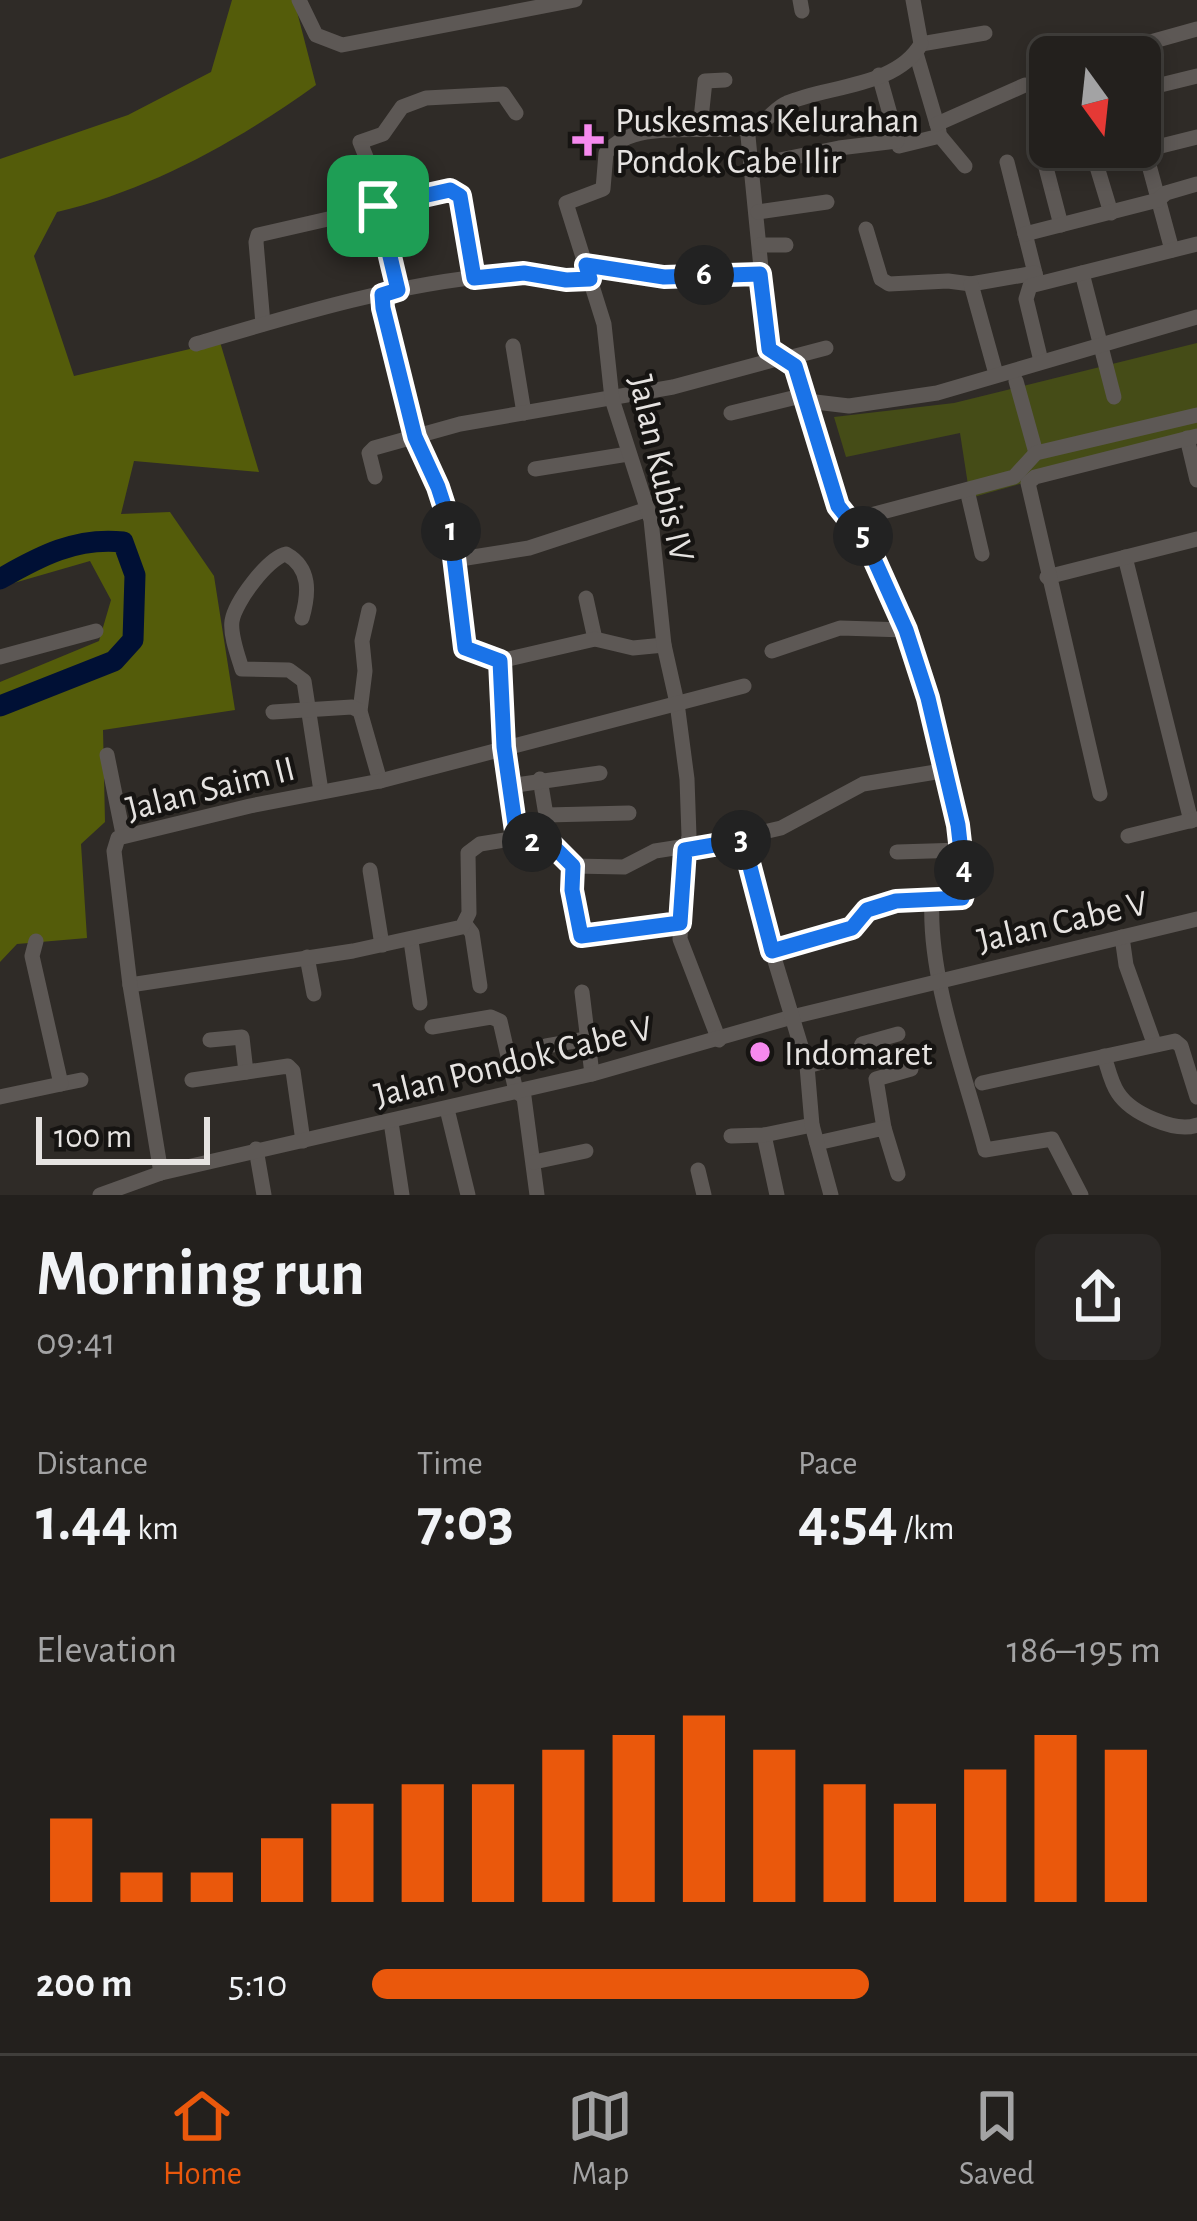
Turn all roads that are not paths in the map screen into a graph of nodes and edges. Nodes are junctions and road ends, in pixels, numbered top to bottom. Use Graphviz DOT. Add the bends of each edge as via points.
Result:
graph roads {
  1 [pos="299,0"];
  2 [pos="574,0"];
  3 [pos="913,0"];
  4 [pos="1197,29"];
  5 [pos="985,33"];
  6 [pos="1161,39"];
  7 [pos="918,49"];
  8 [pos="880,75"];
  9 [pos="1197,76"];
  10 [pos="725,80"];
  11 [pos="1024,85"];
  12 [pos="1161,85"];
  13 [pos="516,113"];
  14 [pos="747,126"];
  15 [pos="700,128"];
  16 [pos="938,130"];
  17 [pos="1197,136"];
  18 [pos="898,143"];
  19 [pos="1161,146"];
  20 [pos="1007,162"];
  21 [pos="750,166"];
  22 [pos="965,166"];
  23 [pos="1046,168"];
  24 [pos="1097,168"];
  25 [pos="1150,168"];
  26 [pos="1197,184"];
  27 [pos="1158,200"];
  28 [pos="827,202"];
  29 [pos="378,206"];
  30 [pos="758,212"];
  31 [pos="1111,213"];
  32 [pos="1061,225"];
  33 [pos="866,229"];
  34 [pos="1025,234"];
  35 [pos="1197,244"];
  36 [pos="760,245"];
  37 [pos="786,245"];
  38 [pos="1172,250"];
  39 [pos="588,272"];
  40 [pos="1082,273"];
  41 [pos="760,274"];
  42 [pos="474,278"];
  43 [pos="1036,278"];
  44 [pos="970,284"];
  45 [pos="390,293"];
  46 [pos="1197,317"];
  47 [pos="263,324"];
  48 [pos="1099,343"];
  49 [pos="196,344"];
  50 [pos="513,346"];
  51 [pos="826,348"];
  52 [pos="787,357"];
  53 [pos="1041,361"];
  54 [pos="996,374"];
  55 [pos="1016,381"];
  56 [pos="1114,397"];
  57 [pos="806,398"];
  58 [pos="612,399"];
  59 [pos="524,412"];
  60 [pos="731,413"];
  61 [pos="1197,415"];
  62 [pos="415,437"];
  63 [pos="1192,437"];
  64 [pos="1036,453"];
  65 [pos="628,454"];
  66 [pos="535,469"];
  67 [pos="375,477"];
  68 [pos="1197,480"];
  69 [pos="967,490"];
  70 [pos="648,509"];
  71 [pos="852,520"];
  72 [pos="1197,538"];
  73 [pos="982,554"];
  74 [pos="1124,557"];
  75 [pos="454,560"];
  76 [pos="1047,577"];
  77 [pos="586,598"];
  78 [pos="369,610"];
  79 [pos="302,618"];
  80 [pos="906,630"];
  81 [pos="96,631"];
  82 [pos="596,639"];
  83 [pos="664,645"];
  84 [pos="772,651"];
  85 [pos="0,657"];
  86 [pos="500,661"];
  87 [pos="744,686"];
  88 [pos="677,703"];
  89 [pos="309,711"];
  90 [pos="359,711"];
  91 [pos="273,712"];
  92 [pos="504,747"];
  93 [pos="107,754"];
  94 [pos="942,771"];
  95 [pos="600,773"];
  96 [pos="540,779"];
  97 [pos="380,781"];
  98 [pos="509,785"];
  99 [pos="321,791"];
  100 [pos="1100,794"];
  101 [pos="629,813"];
  102 [pos="1194,820"];
  103 [pos="123,834"];
  104 [pos="1128,836"];
  105 [pos="517,838"];
  106 [pos="743,840"];
  107 [pos="686,848"];
  108 [pos="962,850"];
  109 [pos="897,852"];
  110 [pos="573,866"];
  111 [pos="370,870"];
  112 [pos="932,900"];
  113 [pos="1197,919"];
  114 [pos="680,923"];
  115 [pos="465,924"];
  116 [pos="1122,937"];
  117 [pos="36,941"];
  118 [pos="411,941"];
  119 [pos="382,945"];
  120 [pos="772,951"];
  121 [pos="307,957"];
  122 [pos="940,980"];
  123 [pos="130,985"];
  124 [pos="479,986"];
  125 [pos="582,992"];
  126 [pos="314,994"];
  127 [pos="420,1004"];
  128 [pos="792,1017"];
  129 [pos="432,1027"];
  130 [pos="898,1034"];
  131 [pos="586,1039"];
  132 [pos="210,1040"];
  133 [pos="719,1040"];
  134 [pos="1154,1043"];
  135 [pos="546,1046"];
  136 [pos="1104,1056"];
  137 [pos="806,1066"];
  138 [pos="911,1069"];
  139 [pos="247,1072"];
  140 [pos="592,1074"];
  141 [pos="81,1080"];
  142 [pos="193,1080"];
  143 [pos="982,1082"];
  144 [pos="61,1084"];
  145 [pos="516,1091"];
  146 [pos="0,1097"];
  147 [pos="1197,1097"];
  148 [pos="446,1109"];
  149 [pos="391,1122"];
  150 [pos="812,1125"];
  151 [pos="1197,1125"];
  152 [pos="884,1128"];
  153 [pos="764,1135"];
  154 [pos="731,1136"];
  155 [pos="303,1141"];
  156 [pos="817,1143"];
  157 [pos="256,1149"];
  158 [pos="586,1151"];
  159 [pos="534,1162"];
  160 [pos="698,1170"];
  161 [pos="160,1173"];
  162 [pos="898,1174"];
  163 [pos="100,1195"];
  164 [pos="264,1195"];
  165 [pos="402,1195"];
  166 [pos="468,1195"];
  167 [pos="537,1195"];
  168 [pos="704,1195"];
  169 [pos="777,1195"];
  170 [pos="830,1195"];
  171 [pos="1081,1195"];
  1 -- 2 [label="street" via="316,35 343,45"];
  3 -- 7 [label="street"];
  4 -- 6 [label="street"];
  5 -- 7 [label="street"];
  7 -- 8 [label="street"];
  7 -- 16 [label="street"];
  8 -- 14 [label="street" via="783,104"];
  8 -- 18 [label="street"];
  9 -- 12 [label="street"];
  10 -- 15 [label="street" via="705,81"];
  11 -- 16 [label="street"];
  13 -- 29 [label="street" via="503,94 402,106 383,134 360,142 383,200"];
  14 -- 15 [label="street, Jalan Kubis IV"];
  14 -- 21 [label="street"];
  15 -- 39 [label="street, Jalan Kubis IV" via="624,138 608,149 605,186 566,203"];
  16 -- 18 [label="street"];
  16 -- 22 [label="street"];
  17 -- 19 [label="street"];
  18 -- 21 [label="street"];
  20 -- 34 [label="street"];
  21 -- 30 [label="street"];
  23 -- 32 [label="street"];
  24 -- 31 [label="street"];
  25 -- 27 [label="street"];
  26 -- 27 [label="street"];
  27 -- 31 [label="street"];
  27 -- 38 [label="street"];
  28 -- 30 [label="street"];
  29 -- 42 [label="street" via="458,193"];
  29 -- 45 [label="street"];
  29 -- 47 [label="street" via="258,235"];
  30 -- 36 [label="street"];
  31 -- 32 [label="street"];
  32 -- 34 [label="street"];
  33 -- 44 [label="street" via="886,283"];
  34 -- 43 [label="street"];
  35 -- 38 [label="street"];
  36 -- 37 [label="street"];
  36 -- 41 [label="street"];
  38 -- 40 [label="street"];
  39 -- 41 [label="street"];
  39 -- 42 [label="street" via="566,280 524,273"];
  39 -- 58 [label="street, Jalan Kubis IV" via="604,324"];
  40 -- 43 [label="street"];
  40 -- 48 [label="street"];
  41 -- 52 [label="street" via="769,349"];
  42 -- 45 [label="street"];
  43 -- 44 [label="street"];
  43 -- 53 [label="street" via="1026,299"];
  44 -- 54 [label="street"];
  45 -- 47 [label="street"];
  45 -- 62 [label="street"];
  46 -- 48 [label="street"];
  47 -- 49 [label="street"];
  48 -- 53 [label="street"];
  48 -- 56 [label="street"];
  50 -- 59 [label="street"];
  51 -- 52 [label="street"];
  52 -- 57 [label="street"];
  52 -- 58 [label="street"];
  53 -- 54 [label="street"];
  54 -- 57 [label="street" via="880,403 837,407"];
  55 -- 64 [label="street"];
  57 -- 60 [label="street"];
  57 -- 71 [label="street" via="838,506"];
  58 -- 59 [label="street"];
  58 -- 65 [label="street, Jalan Kubis IV"];
  59 -- 62 [label="street"];
  61 -- 64 [label="street"];
  62 -- 67 [label="street" via="371,451"];
  62 -- 75 [label="street" via="444,504"];
  63 -- 68 [label="street"];
  63 -- 76 [label="street" via="1031,479"];
  64 -- 69 [label="street" via="1014,477"];
  65 -- 66 [label="street"];
  65 -- 70 [label="street, Jalan Kubis IV"];
  69 -- 71 [label="street"];
  69 -- 73 [label="street"];
  70 -- 75 [label="street" via="509,553"];
  70 -- 83 [label="street, Jalan Kubis IV"];
  71 -- 80 [label="street"];
  72 -- 74 [label="street"];
  74 -- 76 [label="street"];
  74 -- 102 [label="street"];
  75 -- 86 [label="street" via="465,648"];
  76 -- 100 [label="street"];
  77 -- 82 [label="street"];
  78 -- 90 [label="street"];
  79 -- 89 [label="street" via="307,579 286,554 270,560 232,627 242,669 298,673"];
  80 -- 84 [label="street" via="841,628"];
  80 -- 94 [label="street"];
  81 -- 85 [label="street"];
  82 -- 83 [label="street"];
  82 -- 86 [label="street"];
  83 -- 88 [label="street, Jalan Kubis IV"];
  86 -- 92 [label="street"];
  87 -- 88 [label="street, Jalan Saim II"];
  88 -- 92 [label="street, Jalan Saim II"];
  88 -- 107 [label="street, Jalan Kubis IV" via="688,779"];
  89 -- 90 [label="street"];
  89 -- 91 [label="street"];
  89 -- 99 [label="street"];
  90 -- 97 [label="street"];
  92 -- 97 [label="street, Jalan Saim II"];
  92 -- 98 [label="street"];
  93 -- 103 [label="street"];
  94 -- 106 [label="street" via="863,784"];
  94 -- 108 [label="street"];
  95 -- 96 [label="street"];
  96 -- 98 [label="street"];
  96 -- 101 [label="street" via="546,814"];
  97 -- 99 [label="street, Jalan Saim II"];
  98 -- 105 [label="street"];
  99 -- 103 [label="street, Jalan Saim II"];
  102 -- 104 [label="street"];
  103 -- 123 [label="street, Jalan Saim II" via="114,851"];
  105 -- 110 [label="street" via="553,846"];
  105 -- 115 [label="street" via="468,853"];
  106 -- 107 [label="street"];
  106 -- 120 [label="street"];
  107 -- 110 [label="street" via="655,851 624,867"];
  107 -- 114 [label="street, Jalan Kubis IV"];
  108 -- 109 [label="street"];
  108 -- 112 [label="street" via="964,896"];
  110 -- 114 [label="street" via="581,936"];
  111 -- 119 [label="street"];
  112 -- 120 [label="street" via="867,910 852,928"];
  112 -- 122 [label="street"];
  113 -- 116 [label="street, Jalan Cabe V"];
  114 -- 133 [label="street, Jalan Kubis IV" via="685,958"];
  115 -- 118 [label="street"];
  115 -- 124 [label="street"];
  116 -- 122 [label="street, Jalan Cabe V"];
  116 -- 134 [label="street"];
  117 -- 144 [label="street" via="32,956"];
  118 -- 119 [label="street"];
  118 -- 127 [label="street"];
  119 -- 121 [label="street"];
  120 -- 128 [label="street"];
  121 -- 123 [label="street"];
  121 -- 126 [label="street"];
  122 -- 128 [label="street, Jalan Pondok Cabe V"];
  122 -- 171 [label="street" via="985,1150 1052,1139"];
  123 -- 161 [label="street, Jalan Saim II"];
  125 -- 131 [label="street"];
  128 -- 133 [label="street, Jalan Pondok Cabe V"];
  128 -- 137 [label="street"];
  129 -- 145 [label="street" via="497,1018"];
  130 -- 137 [label="street"];
  131 -- 135 [label="street"];
  131 -- 140 [label="street"];
  132 -- 139 [label="street" via="242,1037"];
  133 -- 140 [label="street, Jalan Pondok Cabe V"];
  134 -- 136 [label="street"];
  134 -- 147 [label="street" via="1181,1046"];
  136 -- 143 [label="street"];
  136 -- 151 [label="street" via="1117,1092 1132,1106 1177,1128"];
  137 -- 150 [label="street"];
  138 -- 152 [label="street" via="876,1079"];
  139 -- 142 [label="street"];
  139 -- 155 [label="street" via="291,1068"];
  140 -- 145 [label="street, Jalan Pondok Cabe V"];
  141 -- 144 [label="street"];
  144 -- 146 [label="street"];
  145 -- 148 [label="street, Jalan Pondok Cabe V"];
  145 -- 159 [label="street" via="524,1097"];
  148 -- 149 [label="street, Jalan Pondok Cabe V"];
  148 -- 166 [label="street"];
  149 -- 155 [label="street, Jalan Pondok Cabe V"];
  149 -- 165 [label="street"];
  150 -- 153 [label="street"];
  150 -- 156 [label="street"];
  152 -- 156 [label="street"];
  152 -- 162 [label="street"];
  153 -- 154 [label="street"];
  153 -- 169 [label="street"];
  155 -- 157 [label="street, Jalan Pondok Cabe V"];
  156 -- 170 [label="street"];
  157 -- 161 [label="street, Jalan Pondok Cabe V"];
  157 -- 164 [label="street"];
  158 -- 159 [label="street"];
  159 -- 167 [label="street"];
  160 -- 168 [label="street"];
  161 -- 163 [label="street, Jalan Pondok Cabe V"];
}
